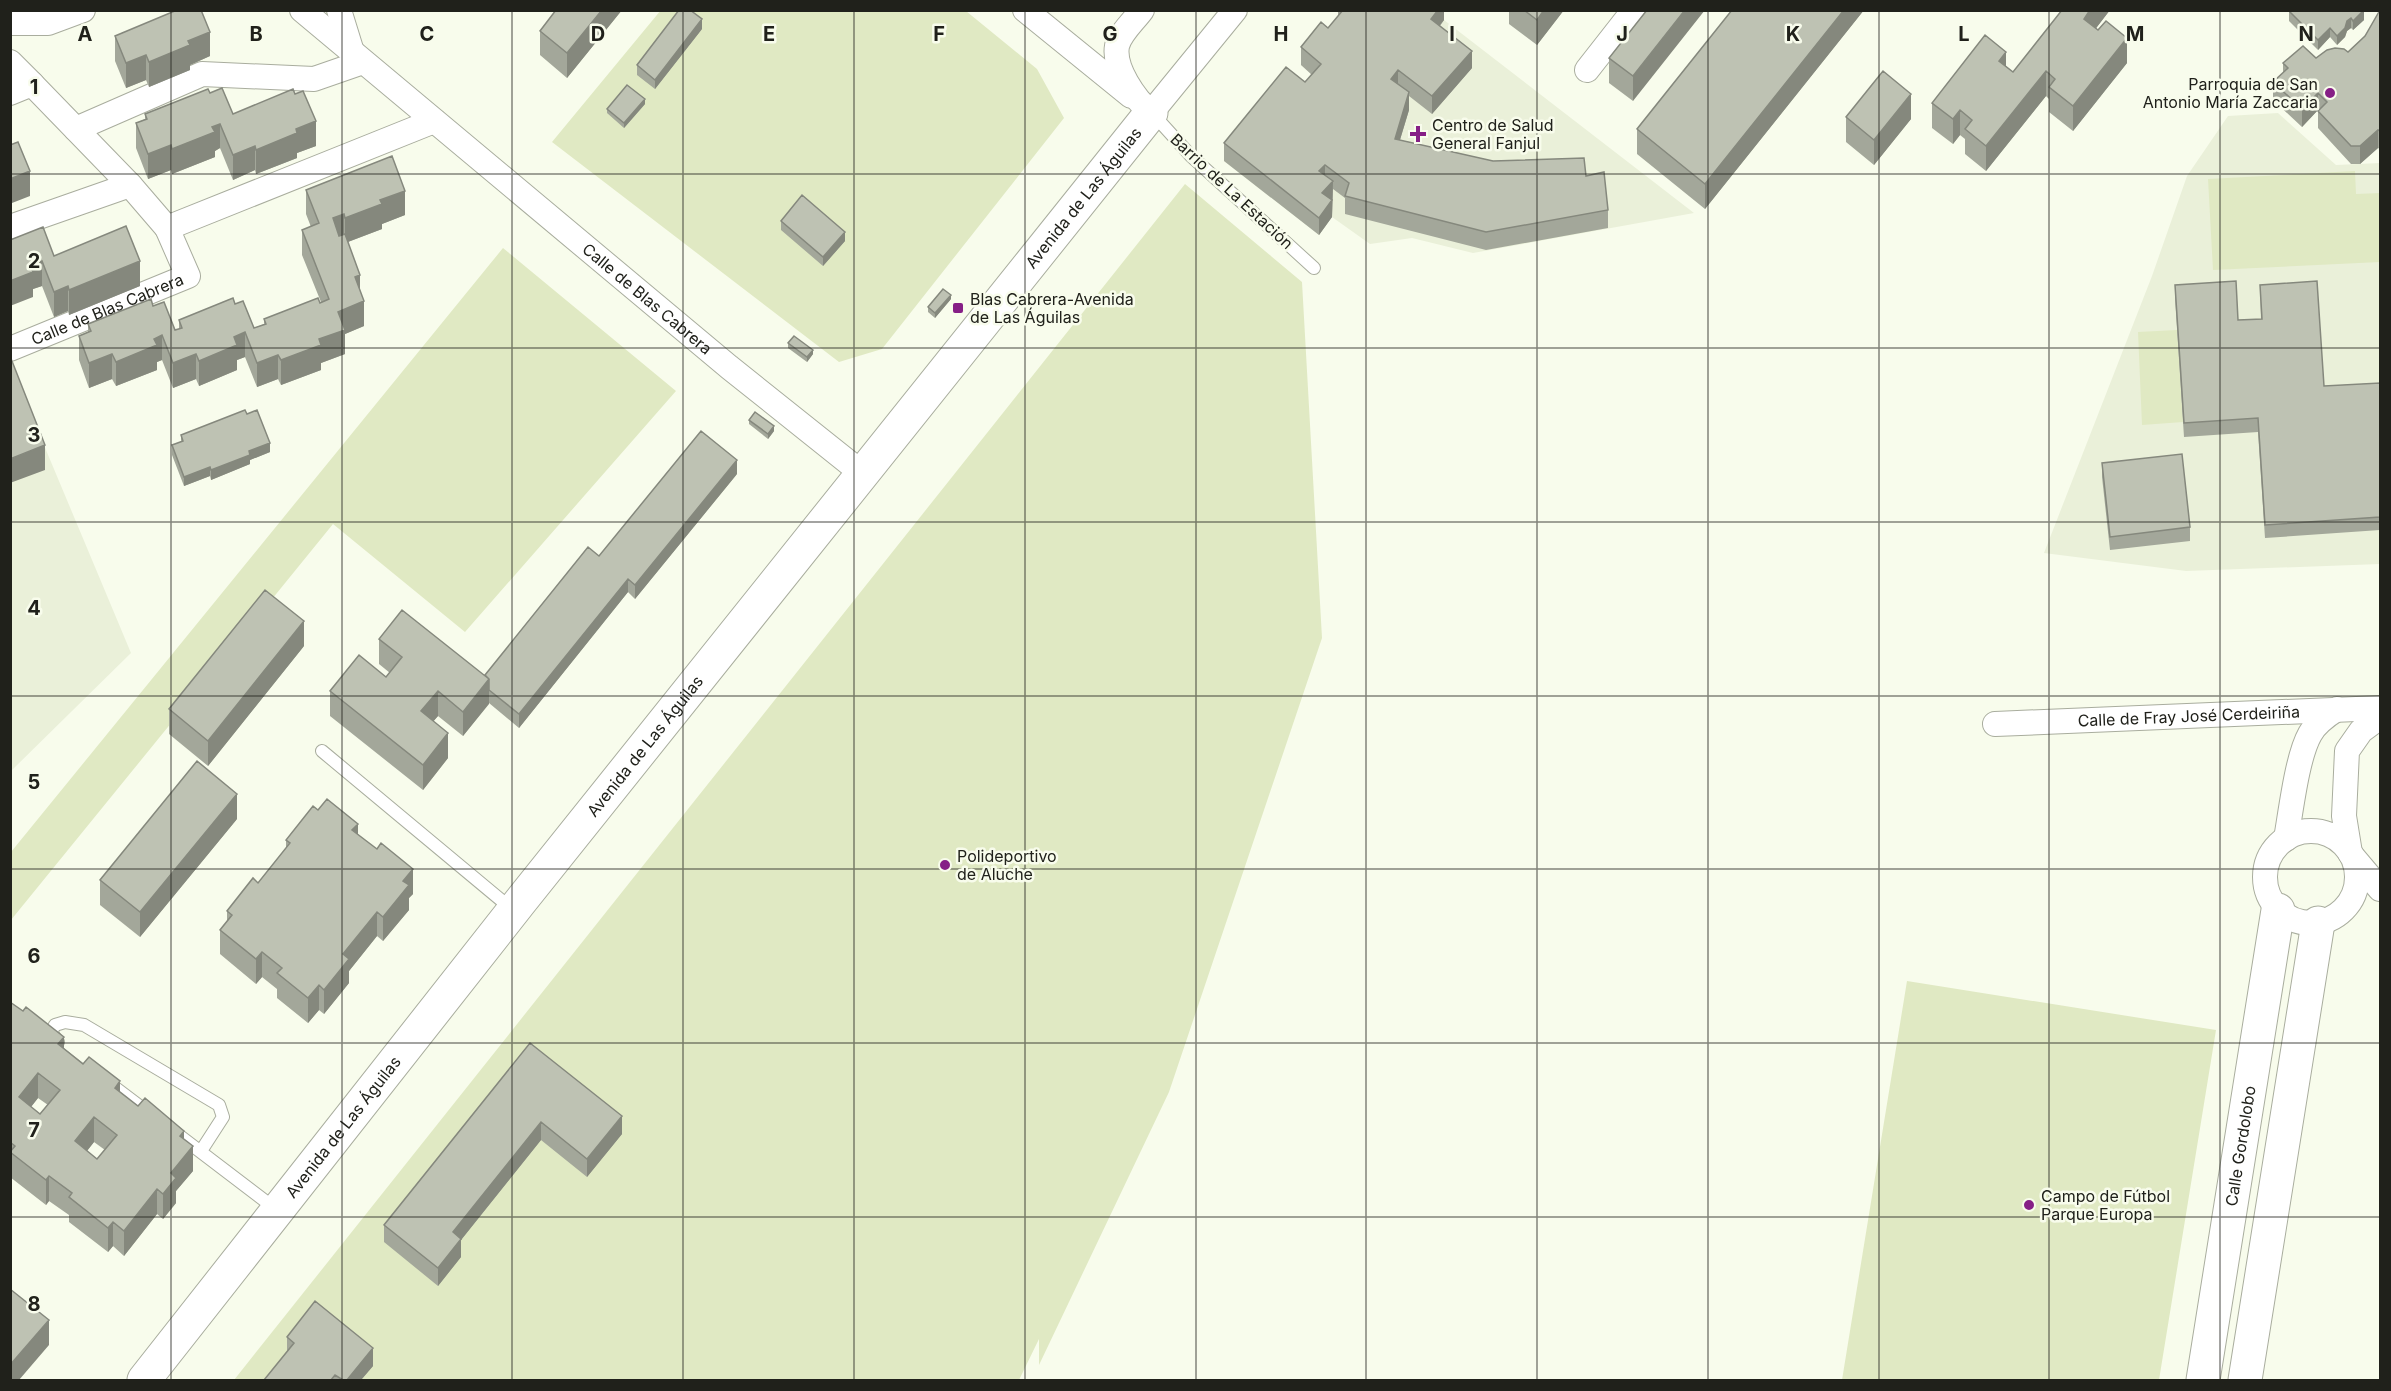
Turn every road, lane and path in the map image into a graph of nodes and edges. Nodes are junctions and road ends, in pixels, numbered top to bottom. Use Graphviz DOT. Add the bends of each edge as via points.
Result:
graph roads {
  1 [pos="83,10"];
  2 [pos="302,10"];
  3 [pos="339,10"];
  4 [pos="1025,10"];
  5 [pos="1142,10"];
  6 [pos="1235,10"];
  7 [pos="1634,10"];
  8 [pos="10,23"];
  9 [pos="358,57"];
  10 [pos="10,62"];
  11 [pos="1587,70"];
  12 [pos="21,88"];
  13 [pos="1145,107"];
  14 [pos="434,121"];
  15 [pos="76,129"];
  16 [pos="130,185"];
  17 [pos="10,227"];
  18 [pos="167,228"];
  19 [pos="1314,268"];
  20 [pos="10,348"];
  21 [pos="863,474"];
  22 [pos="2380,708"];
  23 [pos="2337,709"];
  24 [pos="2380,717"];
  25 [pos="1995,724"];
  26 [pos="322,751"];
  27 [pos="2286,839"];
  28 [pos="2351,854"];
  29 [pos="2380,889"];
  30 [pos="514,910"];
  31 [pos="2278,910"];
  32 [pos="2318,923"];
  33 [pos="64,1049"];
  34 [pos="99,1076"];
  35 [pos="201,1151"];
  36 [pos="278,1210"];
  37 [pos="144,1380"];
  38 [pos="2203,1380"];
  39 [pos="2245,1380"];
  1 -- 8 [label="street" via="48,23"];
  2 -- 9 [label="street, Calle de Blas Cabrera"];
  3 -- 9 [label="street"];
  4 -- 13 [label="street"];
  5 -- 13 [label="street, Avenida de Las Águilas" via="1117,47 1126,81"];
  6 -- 13 [label="street, Avenida de Las Águilas"];
  7 -- 11 [label="street"];
  9 -- 14 [label="street, Calle de Blas Cabrera"];
  9 -- 15 [label="street" via="314,79 202,74"];
  10 -- 12 [label="street"];
  12 -- 15 [label="street"];
  13 -- 19 [label="lane, Barrio de La Estación" via="1191,156"];
  13 -- 21 [label="street, Avenida de Las Águilas"];
  14 -- 18 [label="street"];
  14 -- 21 [label="street, Calle de Blas Cabrera"];
  15 -- 16 [label="street"];
  16 -- 17 [label="street"];
  16 -- 18 [label="street"];
  18 -- 20 [label="street, Calle de Blas Cabrera" via="188,276"];
  21 -- 30 [label="street, Avenida de Las Águilas"];
  22 -- 23 [label="street, Calle de Fray José Cerdeiriña"];
  23 -- 25 [label="street, Calle de Fray José Cerdeiriña"];
  23 -- 27 [label="street" via="2322,718 2304,748"];
  24 -- 28 [label="street" via="2361,731 2347,752 2344,816"];
  26 -- 30 [label="lane"];
  27 -- 28 [label="street" via="2314,831 2340,842"];
  27 -- 31 [label="street" via="2272,853 2265,872 2265,887"];
  28 -- 29 [label="street"];
  28 -- 32 [label="street" via="2356,869 2352,898 2338,914"];
  30 -- 36 [label="street, Avenida de Las Águilas"];
  31 -- 32 [label="street" via="2303,923"];
  31 -- 38 [label="street, Calle Gordolobo"];
  32 -- 39 [label="street"];
  33 -- 35 [label="lane" via="51,1032 55,1025 84,1025 219,1105 223,1117"];
  34 -- 35 [label="lane"];
  35 -- 36 [label="lane"];
  36 -- 37 [label="street, Avenida de Las Águilas"];
}
